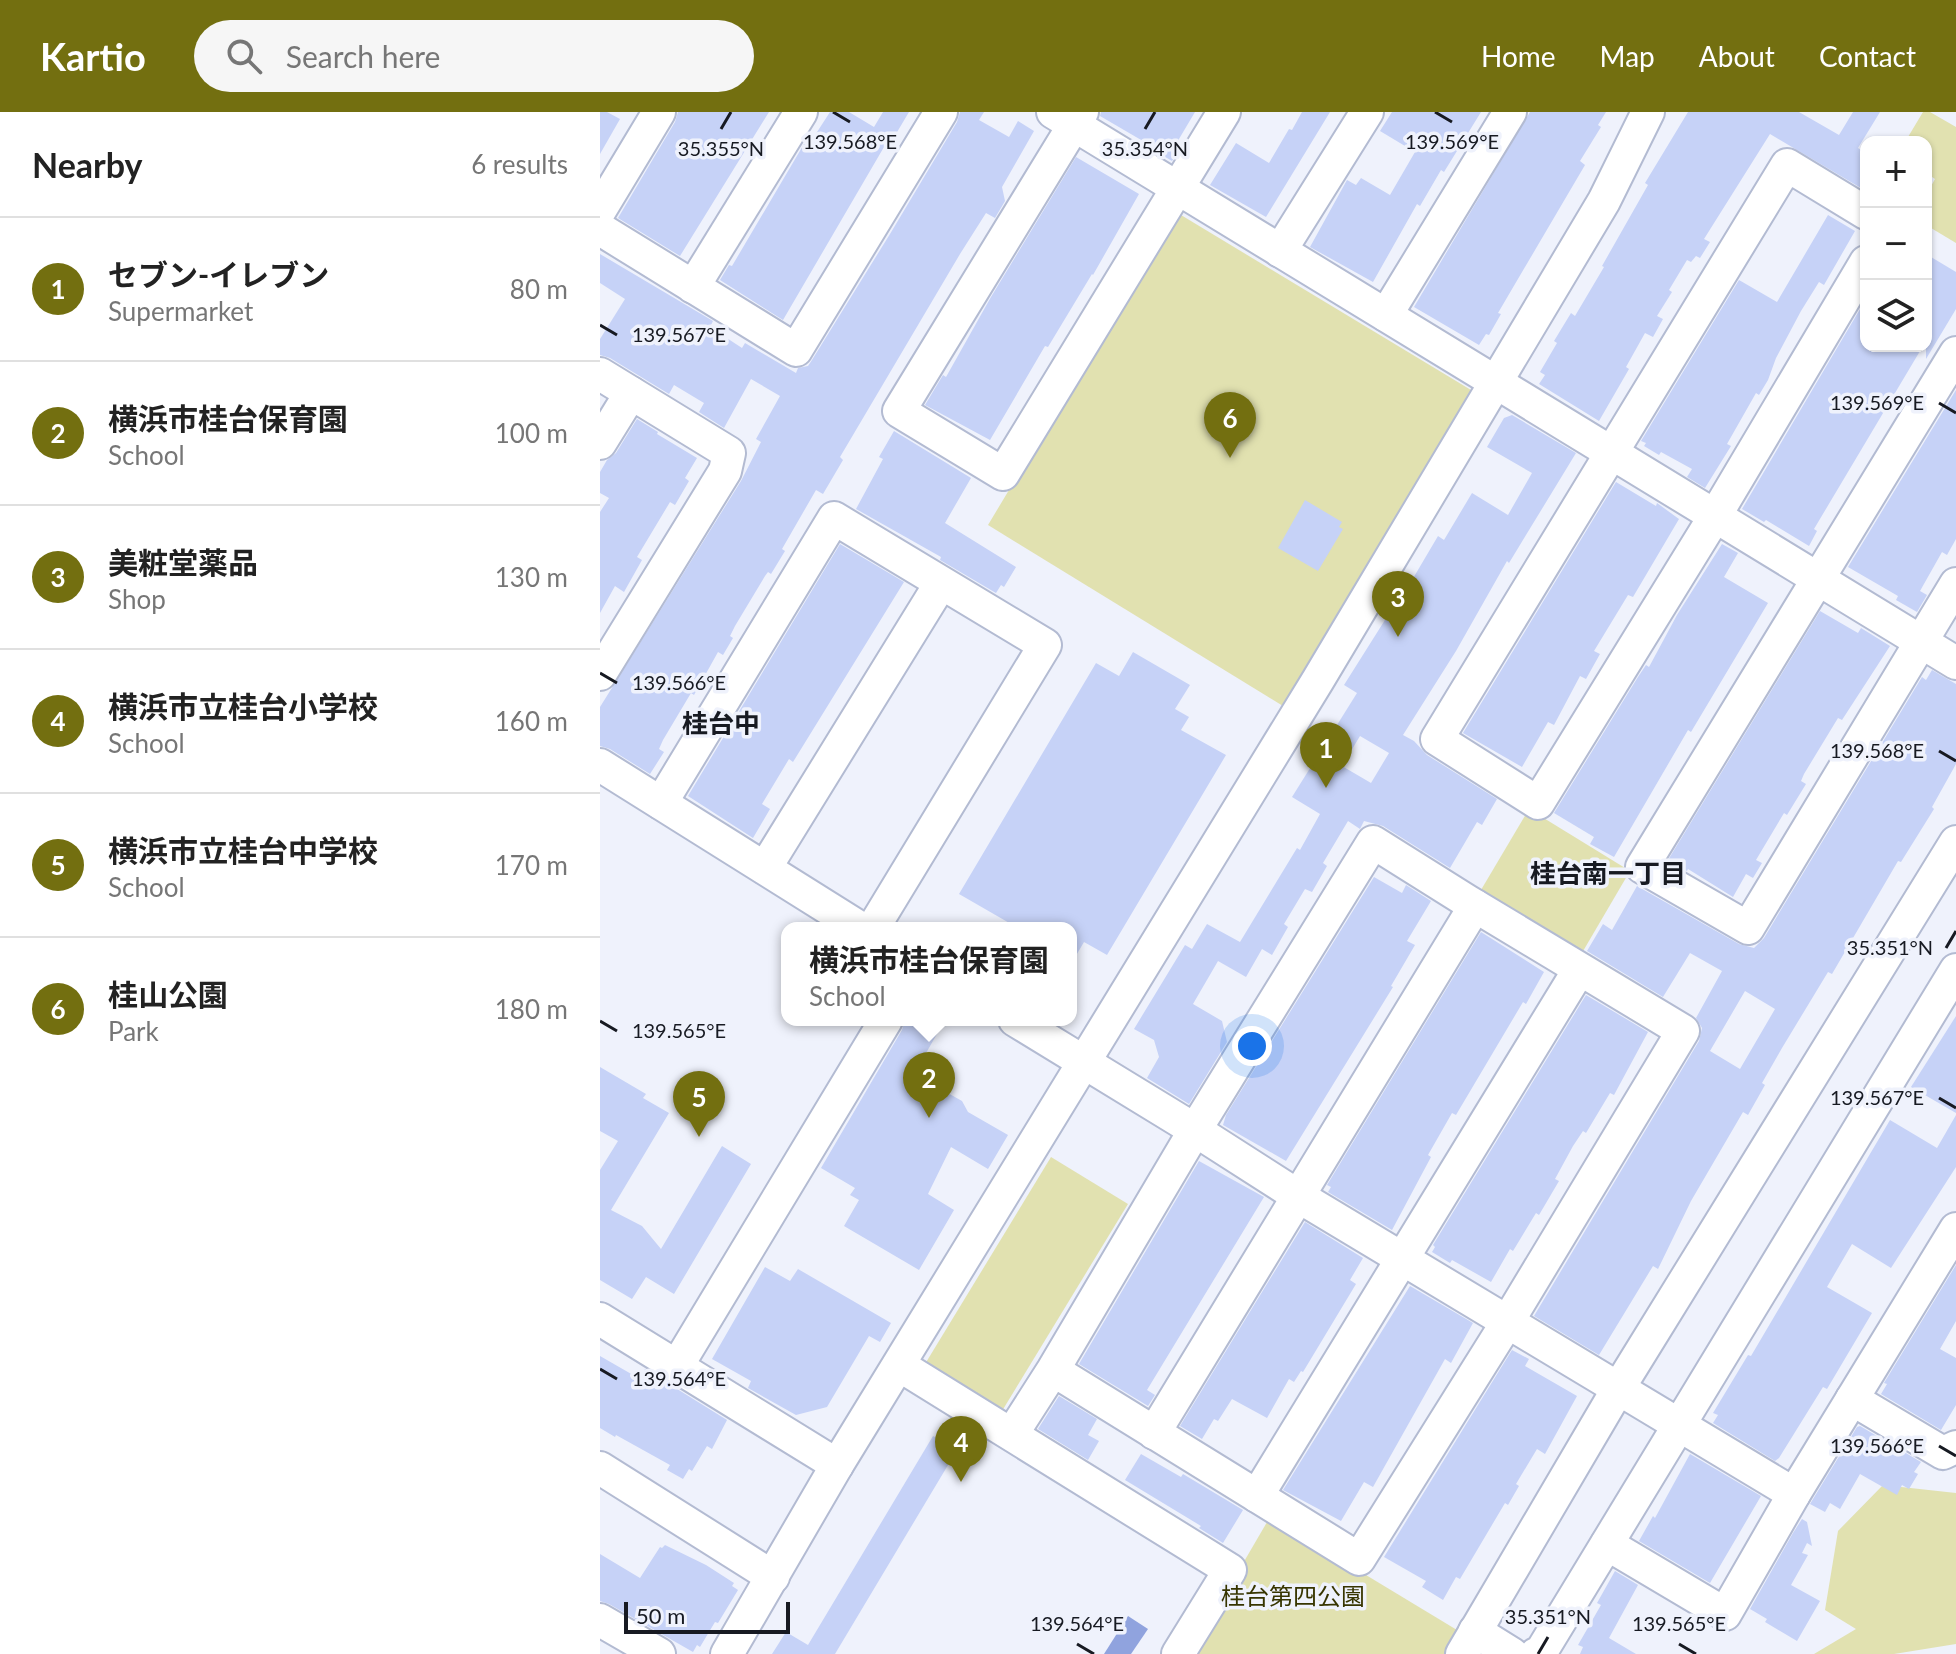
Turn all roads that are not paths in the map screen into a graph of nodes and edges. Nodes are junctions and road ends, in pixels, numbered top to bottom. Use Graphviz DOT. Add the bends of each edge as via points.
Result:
graph roads {
  1 [pos="659,112"];
  2 [pos="801,112"];
  3 [pos="941,112"];
  4 [pos="1224,112"];
  5 [pos="1367,112"];
  6 [pos="1510,112"];
  7 [pos="1648,112"];
  8 [pos="1070,116"];
  9 [pos="1178,188"];
  10 [pos="1860,209"];
  11 [pos="600,210"];
  12 [pos="600,229"];
  13 [pos="1280,251"];
  14 [pos="1860,272"];
  15 [pos="693,287"];
  16 [pos="1386,315"];
  17 [pos="1956,353"];
  18 [pos="600,374"];
  19 [pos="1496,383"];
  20 [pos="631,393"];
  21 [pos="600,443"];
  22 [pos="1611,453"];
  23 [pos="1715,516"];
  24 [pos="1818,579"];
  25 [pos="941,583"];
  26 [pos="1956,584"];
  27 [pos="1921,642"];
  28 [pos="1956,663"];
  29 [pos="600,674"];
  30 [pos="600,765"];
  31 [pos="661,803"];
  32 [pos="1956,842"];
  33 [pos="765,868"];
  34 [pos="1475,906"];
  35 [pos="850,922"];
  36 [pos="877,922"];
  37 [pos="1579,970"];
  38 [pos="1956,970"];
  39 [pos="882,1026"];
  40 [pos="1025,1026"];
  41 [pos="1084,1061"];
  42 [pos="1195,1130"];
  43 [pos="1298,1196"];
  44 [pos="1956,1229"];
  45 [pos="1403,1259"];
  46 [pos="600,1319"];
  47 [pos="1508,1321"];
  48 [pos="899,1365"];
  49 [pos="677,1366"];
  50 [pos="1053,1370"];
  51 [pos="1618,1389"];
  52 [pos="1852,1399"];
  53 [pos="1680,1425"];
  54 [pos="1154,1433"];
  55 [pos="1012,1434"];
  56 [pos="1956,1447"];
  57 [pos="837,1465"];
  58 [pos="600,1468"];
  59 [pos="1794,1494"];
  60 [pos="1257,1496"];
  61 [pos="1607,1544"];
  62 [pos="773,1577"];
  63 [pos="600,1620"];
  64 [pos="1469,1642"];
  65 [pos="659,1654"];
  66 [pos="727,1654"];
  67 [pos="1178,1654"];
  68 [pos="1512,1654"];
  69 [pos="1536,1654"];
  1 -- 11 [label="street"];
  2 -- 15 [label="street"];
  3 -- 15 [label="street" via="796,350"];
  4 -- 9 [label="street"];
  5 -- 13 [label="street"];
  6 -- 16 [label="street"];
  7 -- 19 [label="street" via="1604,201"];
  8 -- 9 [label="street"];
  8 -- 9 [label="street" via="899,411 1003,474"];
  9 -- 13 [label="street"];
  10 -- 22 [label="street" via="1787,165"];
  12 -- 15 [label="street"];
  13 -- 16 [label="street"];
  14 -- 23 [label="street"];
  16 -- 19 [label="street"];
  17 -- 24 [label="street"];
  18 -- 20 [label="street"];
  19 -- 22 [label="street"];
  19 -- 41 [label="street"];
  20 -- 21 [label="street"];
  20 -- 29 [label="street" via="729,453 725,471"];
  22 -- 23 [label="street"];
  22 -- 23 [label="street" via="1437,739 1529,798 1538,803"];
  23 -- 24 [label="street"];
  24 -- 27 [label="street"];
  24 -- 27 [label="street" via="1642,867 1748,928"];
  25 -- 31 [label="street" via="834,518"];
  25 -- 33 [label="street"];
  25 -- 36 [label="street" via="1045,645"];
  26 -- 27 [label="street"];
  27 -- 28 [label="street"];
  30 -- 31 [label="street"];
  31 -- 33 [label="street"];
  32 -- 51 [label="street"];
  33 -- 35 [label="street"];
  34 -- 37 [label="street"];
  34 -- 42 [label="street" via="1373,842"];
  34 -- 43 [label="street"];
  37 -- 45 [label="street"];
  37 -- 47 [label="street" via="1683,1031"];
  38 -- 53 [label="street"];
  39 -- 49 [label="street"];
  40 -- 41 [label="street"];
  41 -- 42 [label="street"];
  41 -- 48 [label="street"];
  42 -- 43 [label="street"];
  42 -- 50 [label="street"];
  43 -- 45 [label="street"];
  43 -- 54 [label="street"];
  44 -- 52 [label="street"];
  45 -- 47 [label="street"];
  45 -- 60 [label="street"];
  46 -- 49 [label="street"];
  47 -- 51 [label="street"];
  47 -- 60 [label="street" via="1359,1559"];
  48 -- 55 [label="street"];
  48 -- 57 [label="street"];
  49 -- 57 [label="street"];
  50 -- 54 [label="street"];
  50 -- 55 [label="street"];
  51 -- 53 [label="street"];
  51 -- 64 [label="street"];
  52 -- 56 [label="street" via="1943,1453"];
  52 -- 59 [label="street"];
  53 -- 59 [label="street"];
  53 -- 61 [label="street"];
  54 -- 60 [label="street"];
  55 -- 67 [label="street" via="1230,1570"];
  57 -- 62 [label="street"];
  58 -- 62 [label="street"];
  59 -- 61 [label="street" via="1725,1614"];
  61 -- 69 [label="street"];
  62 -- 66 [label="street"];
  63 -- 65 [label="street"];
  64 -- 68 [label="street"];
}
